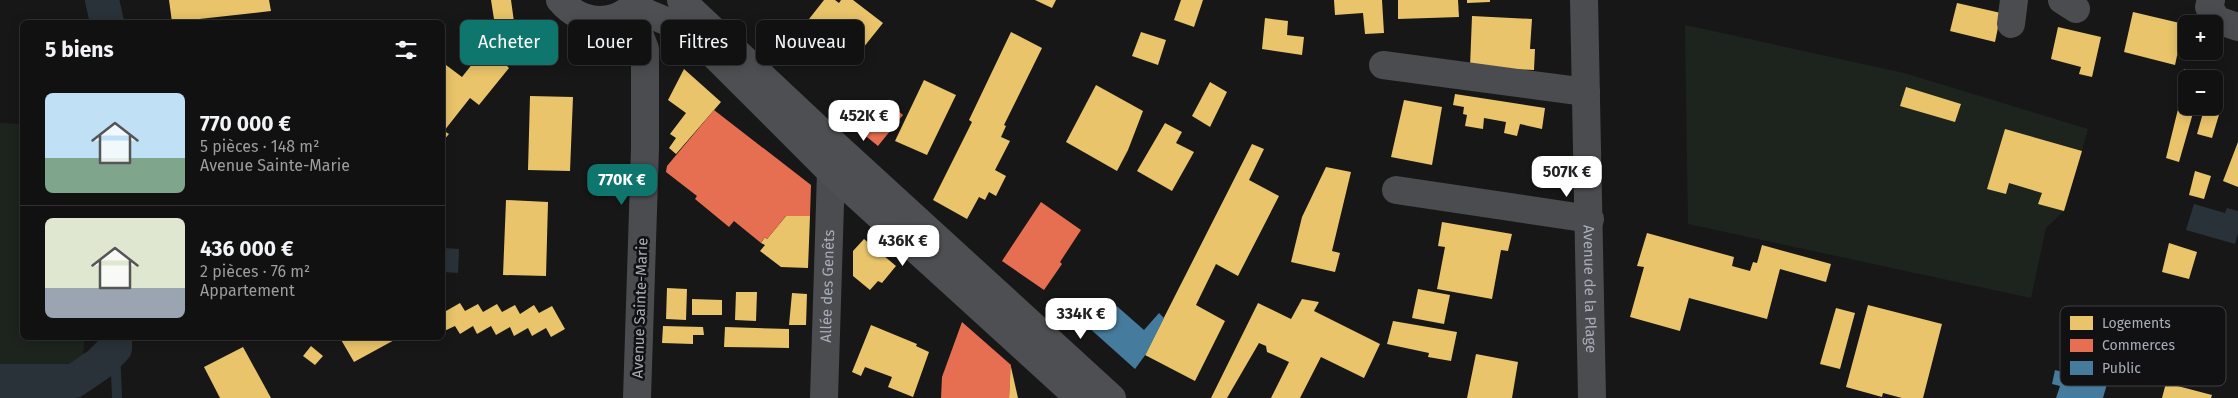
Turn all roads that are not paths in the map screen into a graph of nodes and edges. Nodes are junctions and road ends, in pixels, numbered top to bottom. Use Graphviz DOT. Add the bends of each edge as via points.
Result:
graph roads {
  1 [pos="560,0"];
  2 [pos="681,0"];
  3 [pos="1584,0"];
  4 [pos="2211,0"];
  5 [pos="634,6"];
  6 [pos="2238,27"];
  7 [pos="1383,65"];
  8 [pos="1586,92"];
  9 [pos="831,172"];
  10 [pos="1396,190"];
  11 [pos="1590,218"];
  12 [pos="1069,395"];
  13 [pos="637,398"];
  14 [pos="824,398"];
  15 [pos="1112,398"];
  16 [pos="1592,398"];
  1 -- 5 [label="main road" via="583,18 599,21 615,18"];
  2 -- 15 [label="main road"];
  3 -- 8 [label="street, Avenue de la Plage"];
  4 -- 6 [label="street" via="2209,7 2217,20"];
  5 -- 9 [label="main road" via="701,42"];
  5 -- 13 [label="street, Avenue Sainte-Marie" via="645,49"];
  7 -- 8 [label="street"];
  8 -- 11 [label="street, Avenue de la Plage"];
  9 -- 12 [label="main road"];
  9 -- 14 [label="street, Allée des Genêts"];
  10 -- 11 [label="street"];
  11 -- 16 [label="street, Avenue de la Plage"];
}
